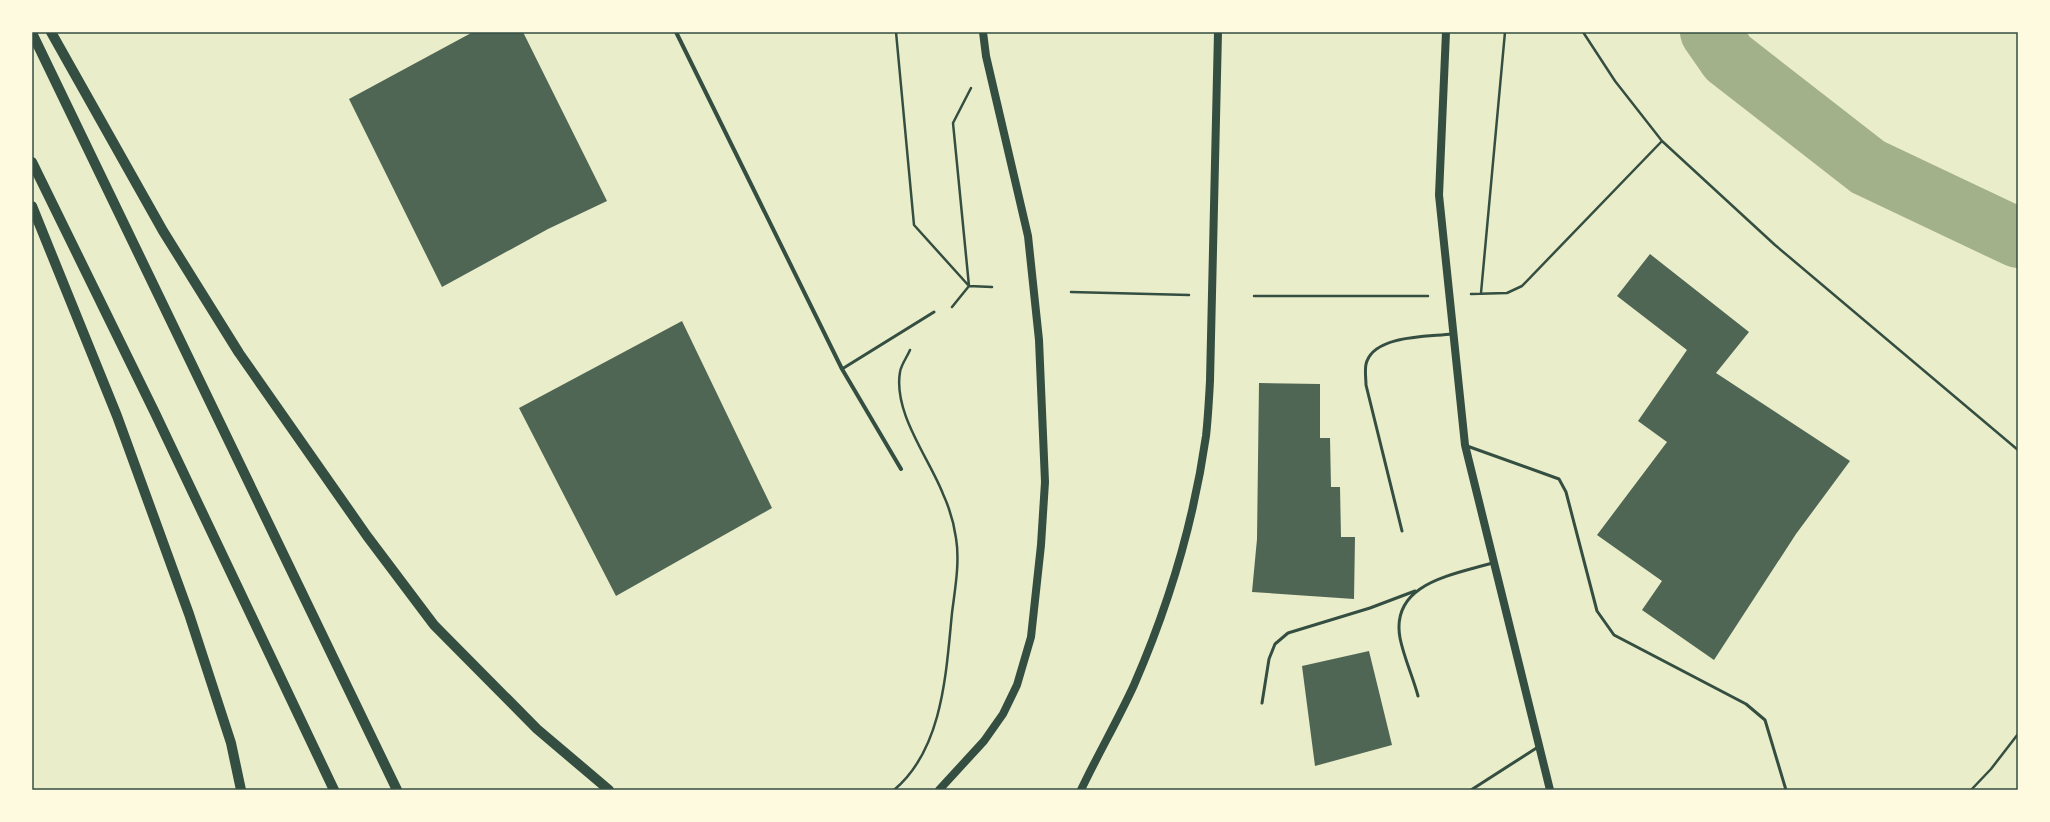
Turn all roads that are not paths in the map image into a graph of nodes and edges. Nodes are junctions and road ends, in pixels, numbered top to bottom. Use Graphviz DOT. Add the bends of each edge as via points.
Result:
graph roads {
  1 [pos="52,32"];
  2 [pos="676,32"];
  3 [pos="983,32"];
  4 [pos="1218,32"];
  5 [pos="1446,32"];
  6 [pos="32,33"];
  7 [pos="32,162"];
  8 [pos="32,206"];
  9 [pos="934,312"];
  10 [pos="1453,333"];
  11 [pos="842,369"];
  12 [pos="1465,446"];
  13 [pos="901,469"];
  14 [pos="1402,531"];
  15 [pos="1494,562"];
  16 [pos="1415,591"];
  17 [pos="1418,696"];
  18 [pos="1262,703"];
  19 [pos="1539,746"];
  20 [pos="240,790"];
  21 [pos="334,790"];
  22 [pos="397,790"];
  23 [pos="609,790"];
  24 [pos="939,790"];
  25 [pos="1081,790"];
  26 [pos="1471,790"];
  27 [pos="1550,790"];
  28 [pos="1786,790"];
  1 -- 23 [label="main road" via="163,231 239,353 367,536 434,625 537,729"];
  2 -- 11 [label="street"];
  3 -- 24 [label="main road" via="986,56 1028,236 1039,340 1045,482 1031,637 1017,685 1004,714 984,741"];
  4 -- 25 [label="main road" via="1210,381 1206,436 1173,580 1156,629 1133,686"];
  5 -- 10 [label="main road" via="1439,195"];
  6 -- 22 [label="main road"];
  7 -- 21 [label="main road" via="156,413"];
  8 -- 20 [label="main road" via="117,416 189,614 231,743"];
  9 -- 11 [label="lane"];
  10 -- 12 [label="main road"];
  10 -- 14 [label="lane" via="1380,345 1366,362 1366,385"];
  11 -- 13 [label="street"];
  12 -- 15 [label="main road"];
  12 -- 28 [label="lane" via="1559,479 1566,492 1597,611 1614,635 1746,704 1766,720"];
  15 -- 16 [label="lane" via="1430,583"];
  15 -- 19 [label="main road"];
  16 -- 17 [label="lane" via="1404,606 1399,620 1400,638"];
  16 -- 18 [label="lane" via="1370,608 1288,633 1275,644 1269,659"];
  19 -- 26 [label="lane"];
  19 -- 27 [label="main road"];
}
